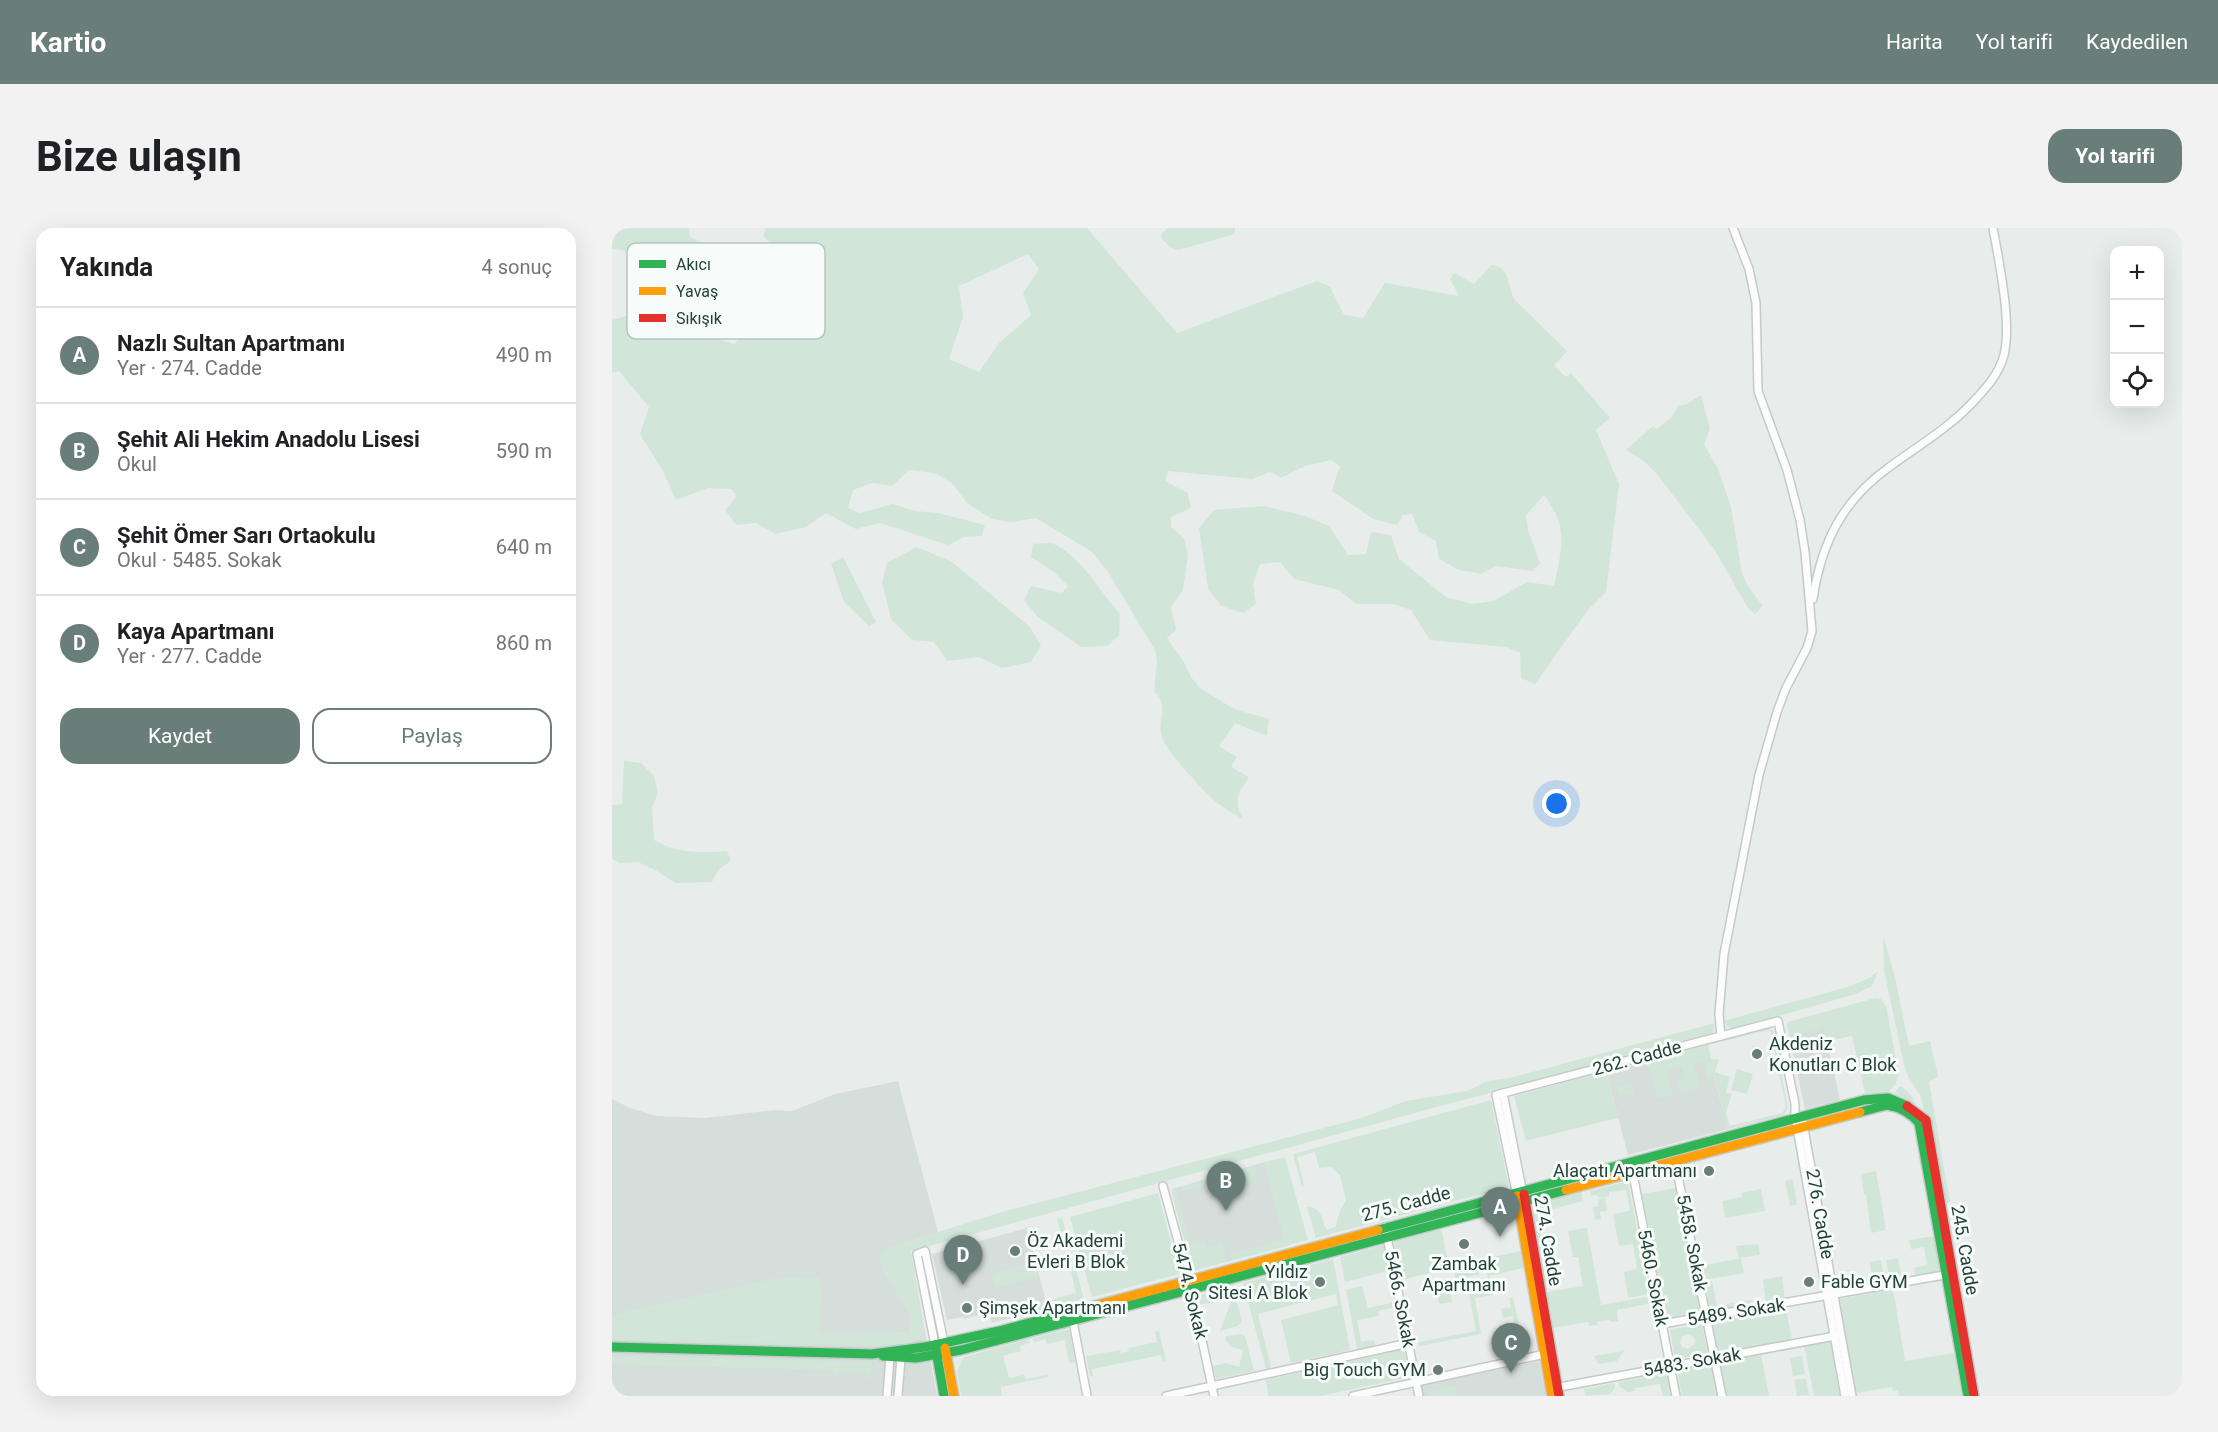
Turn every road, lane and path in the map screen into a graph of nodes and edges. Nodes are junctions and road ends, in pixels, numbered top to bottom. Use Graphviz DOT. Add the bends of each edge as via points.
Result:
graph roads {
  1 [pos="1733,228"];
  2 [pos="1993,228"];
  3 [pos="1811,610"];
  4 [pos="1778,1021"];
  5 [pos="1721,1036"];
  6 [pos="1499,1094"];
  7 [pos="1888,1101"];
  8 [pos="1798,1117"];
  9 [pos="1801,1127"];
  10 [pos="1630,1161"];
  11 [pos="1676,1161"];
  12 [pos="1632,1172"];
  13 [pos="1163,1186"];
  14 [pos="1519,1190"];
  15 [pos="1521,1201"];
  16 [pos="1385,1227"];
  17 [pos="1388,1237"];
  18 [pos="1949,1275"];
  19 [pos="1189,1285"];
  20 [pos="1831,1296"];
  21 [pos="1707,1318"];
  22 [pos="1073,1321"];
  23 [pos="1662,1324"];
  24 [pos="1834,1336"];
  25 [pos="1409,1343"];
  26 [pos="612,1347"];
  27 [pos="940,1349"];
  28 [pos="872,1354"];
  29 [pos="1545,1354"];
  30 [pos="890,1357"];
  31 [pos="900,1358"];
  32 [pos="1715,1358"];
  33 [pos="1670,1366"];
  34 [pos="1416,1382"];
  35 [pos="1212,1386"];
  36 [pos="1555,1392"];
  37 [pos="887,1396"];
  38 [pos="898,1396"];
  39 [pos="944,1396"];
  40 [pos="954,1396"];
  41 [pos="1087,1396"];
  42 [pos="1166,1396"];
  43 [pos="1214,1396"];
  44 [pos="1353,1396"];
  45 [pos="1419,1396"];
  46 [pos="1676,1396"];
  47 [pos="1722,1396"];
  48 [pos="1845,1396"];
  49 [pos="1852,1396"];
  50 [pos="1968,1396"];
  51 [pos="1974,1396"];
  1 -- 3 [label="street" via="1753,285 1758,314 1758,391 1794,495 1805,548"];
  2 -- 3 [label="street" via="2005,322 1999,370 1962,414 1876,477 1847,508 1825,545"];
  3 -- 5 [label="street" via="1809,643 1777,712 1753,800 1724,954"];
  4 -- 5 [label="street, 262. Cadde"];
  4 -- 8 [label="street, 276. Cadde"];
  5 -- 6 [label="street, 262. Cadde"];
  6 -- 14 [label="street, 274. Cadde"];
  7 -- 8 [label="street, 275. Cadde" via="1872,1098"];
  7 -- 9 [label="street, 275. Cadde"];
  7 -- 18 [label="street, 245. Cadde" via="1924,1116"];
  8 -- 9 [label="street, 276. Cadde"];
  8 -- 10 [label="street, 275. Cadde"];
  9 -- 11 [label="street, 275. Cadde"];
  9 -- 20 [label="street, 276. Cadde"];
  10 -- 12 [label="street, 5460. Sokak"];
  10 -- 14 [label="street, 275. Cadde"];
  11 -- 12 [label="street, 275. Cadde"];
  11 -- 21 [label="street, 5458. Sokak"];
  12 -- 15 [label="street, 275. Cadde"];
  12 -- 23 [label="street, 5460. Sokak"];
  13 -- 19 [label="street, 5474. Sokak"];
  14 -- 15 [label="street, 274. Cadde"];
  14 -- 16 [label="street, 275. Cadde"];
  15 -- 17 [label="street, 275. Cadde"];
  15 -- 29 [label="street, 274. Cadde"];
  15 -- 36 [label="street, 274. Cadde"];
  16 -- 17 [label="street, 5466. Sokak"];
  16 -- 19 [label="street, 275. Cadde"];
  17 -- 19 [label="street, 275. Cadde"];
  17 -- 25 [label="street, 5466. Sokak"];
  18 -- 20 [label="street, 5489. Sokak"];
  18 -- 50 [label="street, 245. Cadde"];
  18 -- 51 [label="street, 245. Cadde"];
  19 -- 22 [label="street, 275. Cadde"];
  19 -- 27 [label="street, 275. Cadde" via="1009,1328"];
  19 -- 35 [label="street, 5474. Sokak"];
  20 -- 21 [label="street, 5489. Sokak"];
  20 -- 24 [label="street, 276. Cadde"];
  20 -- 49 [label="street, 276. Cadde"];
  21 -- 23 [label="street, 5489. Sokak"];
  21 -- 32 [label="street, 5458. Sokak"];
  22 -- 27 [label="street, 275. Cadde"];
  22 -- 41 [label="street"];
  23 -- 33 [label="street, 5460. Sokak"];
  24 -- 32 [label="street, 5483. Sokak"];
  24 -- 48 [label="street, 276. Cadde"];
  25 -- 34 [label="street, 5466. Sokak"];
  25 -- 35 [label="street"];
  26 -- 28 [label="street"];
  27 -- 27 [label="street" via="917,1254 926,1251"];
  27 -- 28 [label="street"];
  27 -- 31 [label="street"];
  27 -- 39 [label="street"];
  27 -- 40 [label="street"];
  28 -- 30 [label="street"];
  29 -- 34 [label="street"];
  29 -- 36 [label="street, 274. Cadde"];
  30 -- 31 [label="street"];
  30 -- 37 [label="street"];
  31 -- 38 [label="street"];
  32 -- 33 [label="street, 5483. Sokak"];
  32 -- 47 [label="street, 5458. Sokak"];
  33 -- 36 [label="street, 5483. Sokak"];
  33 -- 46 [label="street, 5460. Sokak"];
  34 -- 44 [label="street"];
  34 -- 45 [label="street, 5466. Sokak"];
  35 -- 42 [label="street"];
  35 -- 43 [label="street, 5474. Sokak"];
}
